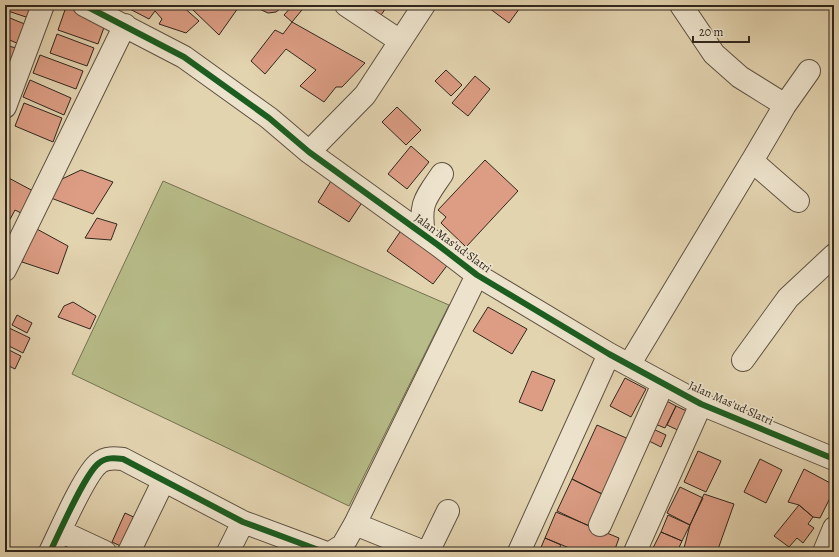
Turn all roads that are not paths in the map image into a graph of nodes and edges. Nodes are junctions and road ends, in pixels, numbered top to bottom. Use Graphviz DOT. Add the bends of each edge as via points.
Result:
graph roads {
  1 [pos="43,5"];
  2 [pos="84,5"];
  3 [pos="346,5"];
  4 [pos="424,5"];
  5 [pos="681,5"];
  6 [pos="125,25"];
  7 [pos="400,41"];
  8 [pos="809,72"];
  9 [pos="785,105"];
  10 [pos="5,107"];
  11 [pos="309,152"];
  12 [pos="752,161"];
  13 [pos="442,174"];
  14 [pos="798,201"];
  15 [pos="424,235"];
  16 [pos="12,236"];
  17 [pos="834,255"];
  18 [pos="5,270"];
  19 [pos="477,275"];
  20 [pos="609,354"];
  21 [pos="743,360"];
  22 [pos="629,365"];
  23 [pos="663,384"];
  24 [pos="701,404"];
  25 [pos="834,459"];
  26 [pos="163,482"];
  27 [pos="448,511"];
  28 [pos="243,522"];
  29 [pos="355,524"];
  30 [pos="600,525"];
  31 [pos="834,528"];
  32 [pos="60,531"];
  33 [pos="50,552"];
  34 [pos="105,552"];
  35 [pos="129,552"];
  36 [pos="228,552"];
  37 [pos="324,552"];
  38 [pos="332,552"];
  39 [pos="424,552"];
  40 [pos="428,552"];
  41 [pos="519,552"];
  42 [pos="635,552"];
  43 [pos="824,552"];
  1 -- 10 [label="street"];
  2 -- 6 [label="street, Jalan Mas'ud Slatri"];
  3 -- 7 [label="street"];
  4 -- 7 [label="street"];
  5 -- 9 [label="street" via="714,54 740,77"];
  6 -- 11 [label="street, Jalan Mas'ud Slatri" via="184,57 269,118"];
  6 -- 16 [label="street"];
  7 -- 11 [label="street" via="365,95"];
  8 -- 9 [label="street"];
  9 -- 12 [label="street"];
  11 -- 15 [label="street, Jalan Mas'ud Slatri"];
  12 -- 14 [label="street"];
  12 -- 22 [label="street"];
  13 -- 15 [label="street" via="424,201 421,215"];
  15 -- 19 [label="street, Jalan Mas'ud Slatri"];
  16 -- 18 [label="street"];
  17 -- 21 [label="street" via="788,298"];
  19 -- 20 [label="street, Jalan Mas'ud Slatri"];
  19 -- 29 [label="street"];
  20 -- 22 [label="street, Jalan Mas'ud Slatri"];
  20 -- 41 [label="street"];
  22 -- 23 [label="street, Jalan Mas'ud Slatri"];
  23 -- 24 [label="street, Jalan Mas'ud Slatri"];
  23 -- 30 [label="street"];
  24 -- 25 [label="street, Jalan Mas'ud Slatri"];
  24 -- 42 [label="street"];
  26 -- 28 [label="street"];
  26 -- 32 [label="street" via="123,459 110,458 99,463 88,476"];
  26 -- 35 [label="street"];
  27 -- 40 [label="street"];
  28 -- 36 [label="street"];
  28 -- 37 [label="street"];
  29 -- 38 [label="street" via="343,545"];
  29 -- 39 [label="street"];
  31 -- 43 [label="street"];
  32 -- 33 [label="street"];
  32 -- 34 [label="street"];
}
